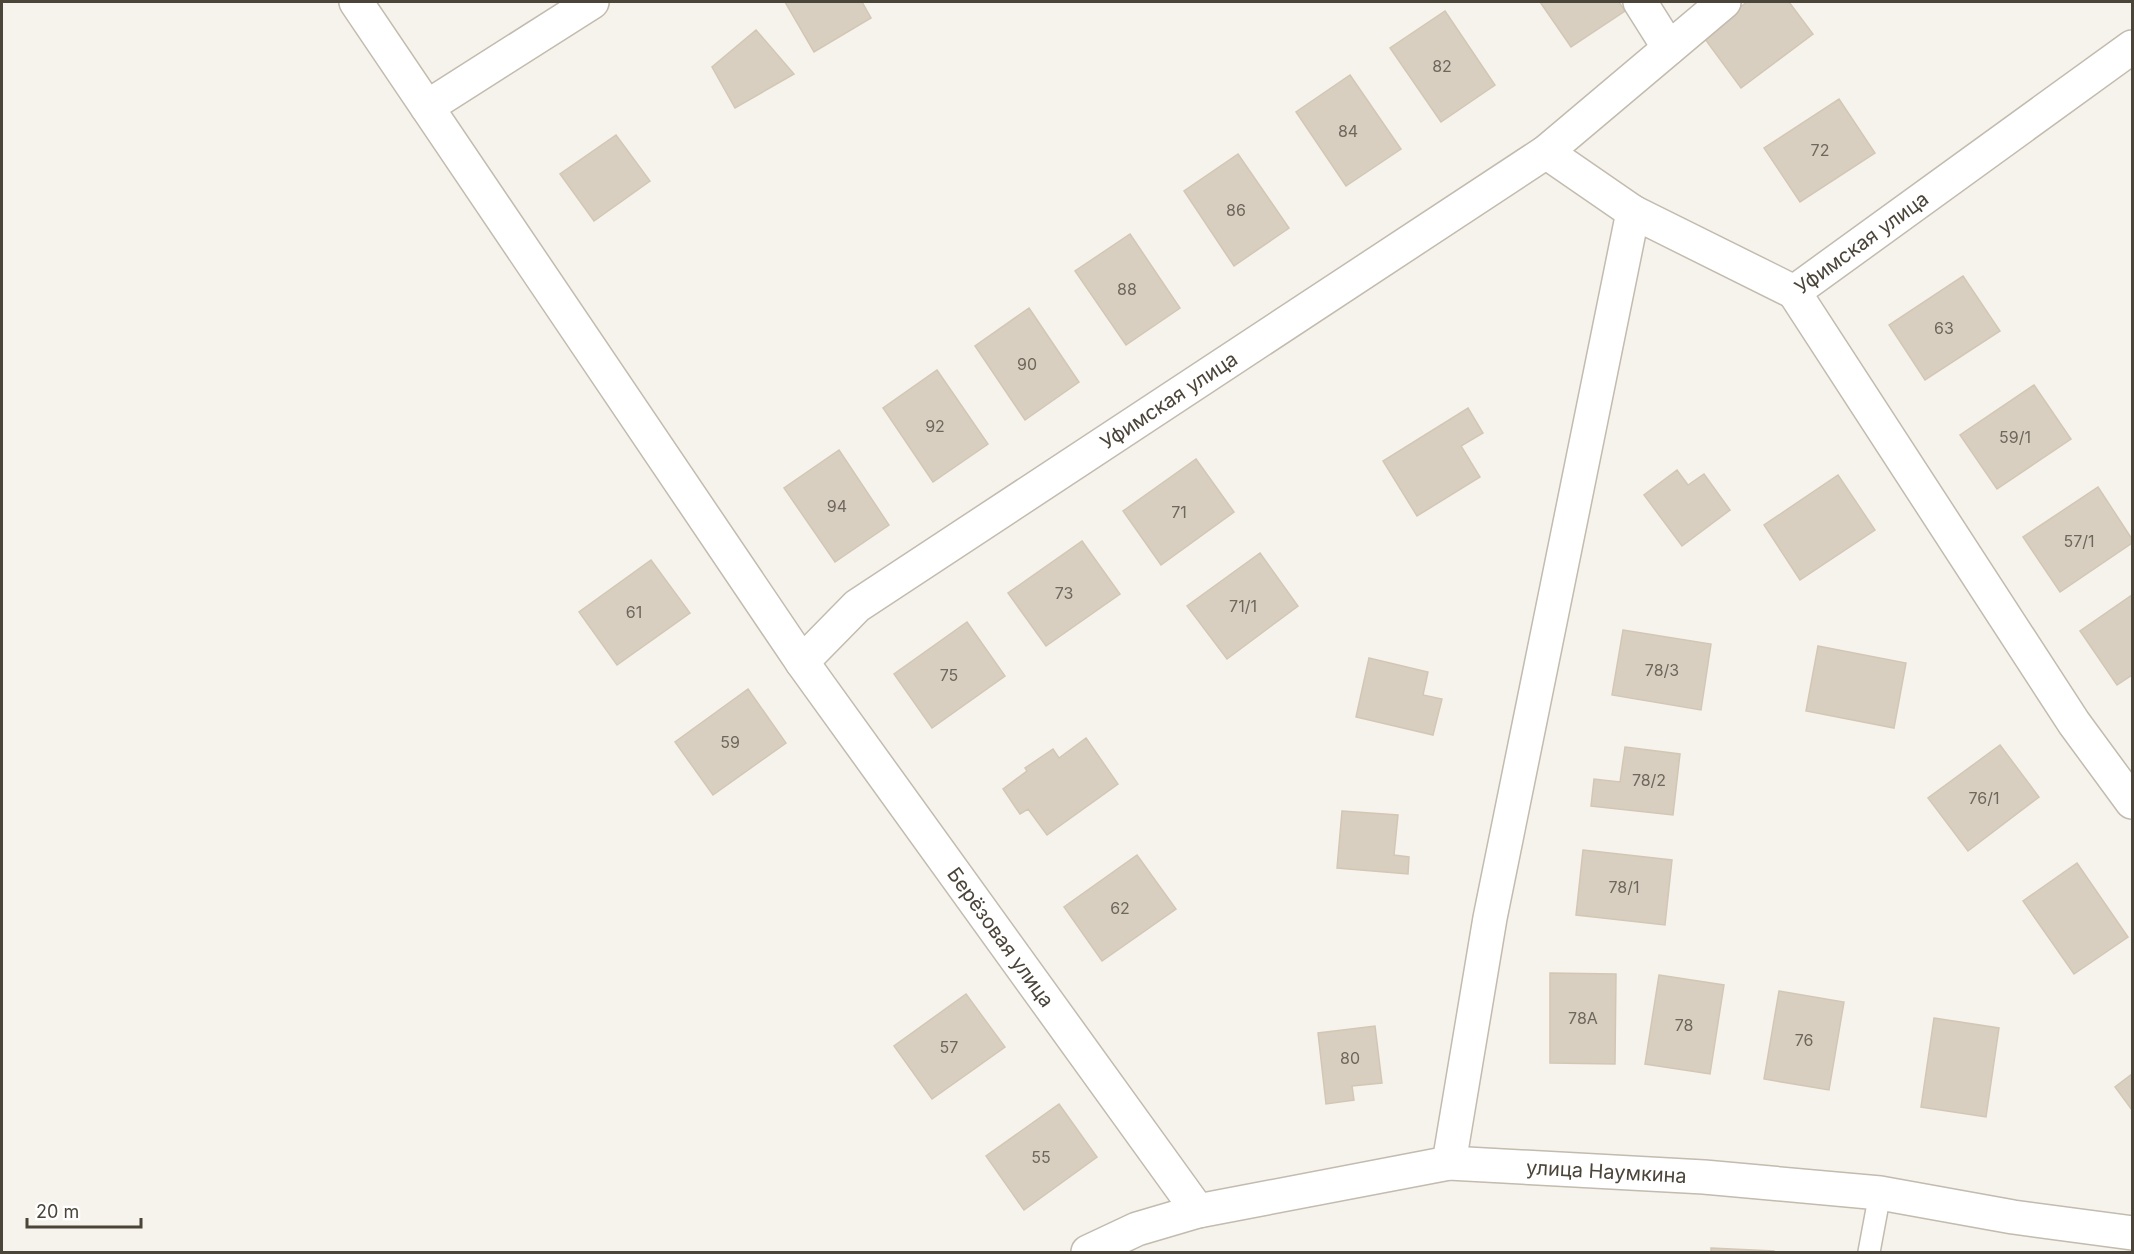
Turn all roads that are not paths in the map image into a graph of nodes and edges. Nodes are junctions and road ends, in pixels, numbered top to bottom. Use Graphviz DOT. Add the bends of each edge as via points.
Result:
graph roads {
  1 [pos="356,2"];
  2 [pos="592,2"];
  3 [pos="1640,2"];
  4 [pos="1724,2"];
  5 [pos="2133,47"];
  6 [pos="1669,48"];
  7 [pos="427,107"];
  8 [pos="1546,152"];
  9 [pos="1633,212"];
  10 [pos="1794,292"];
  11 [pos="802,662"];
  12 [pos="2133,802"];
  13 [pos="1449,1163"];
  14 [pos="1880,1193"];
  15 [pos="1198,1211"];
  16 [pos="2133,1233"];
  17 [pos="1145,1241"];
  18 [pos="1088,1252"];
  19 [pos="1869,1252"];
  1 -- 7 [label="street, Берёзовая улица"];
  2 -- 7 [label="street"];
  3 -- 6 [label="street"];
  4 -- 6 [label="street, Уфимская улица"];
  5 -- 10 [label="street, Уфимская улица"];
  6 -- 8 [label="street, Уфимская улица"];
  7 -- 11 [label="street, Берёзовая улица"];
  8 -- 9 [label="street, Уфимская улица"];
  8 -- 11 [label="street, Уфимская улица" via="857,606"];
  9 -- 10 [label="street, Уфимская улица"];
  9 -- 13 [label="street" via="1490,918"];
  10 -- 12 [label="street" via="2074,723"];
  11 -- 15 [label="street, Берёзовая улица"];
  13 -- 14 [label="street, улица Наумкина" via="1704,1177"];
  13 -- 15 [label="street, улица Наумкина"];
  14 -- 16 [label="street, улица Наумкина"];
  14 -- 19 [label="lane"];
  15 -- 17 [label="street, улица Наумкина"];
  17 -- 18 [label="street, улица Наумкина"];
}
